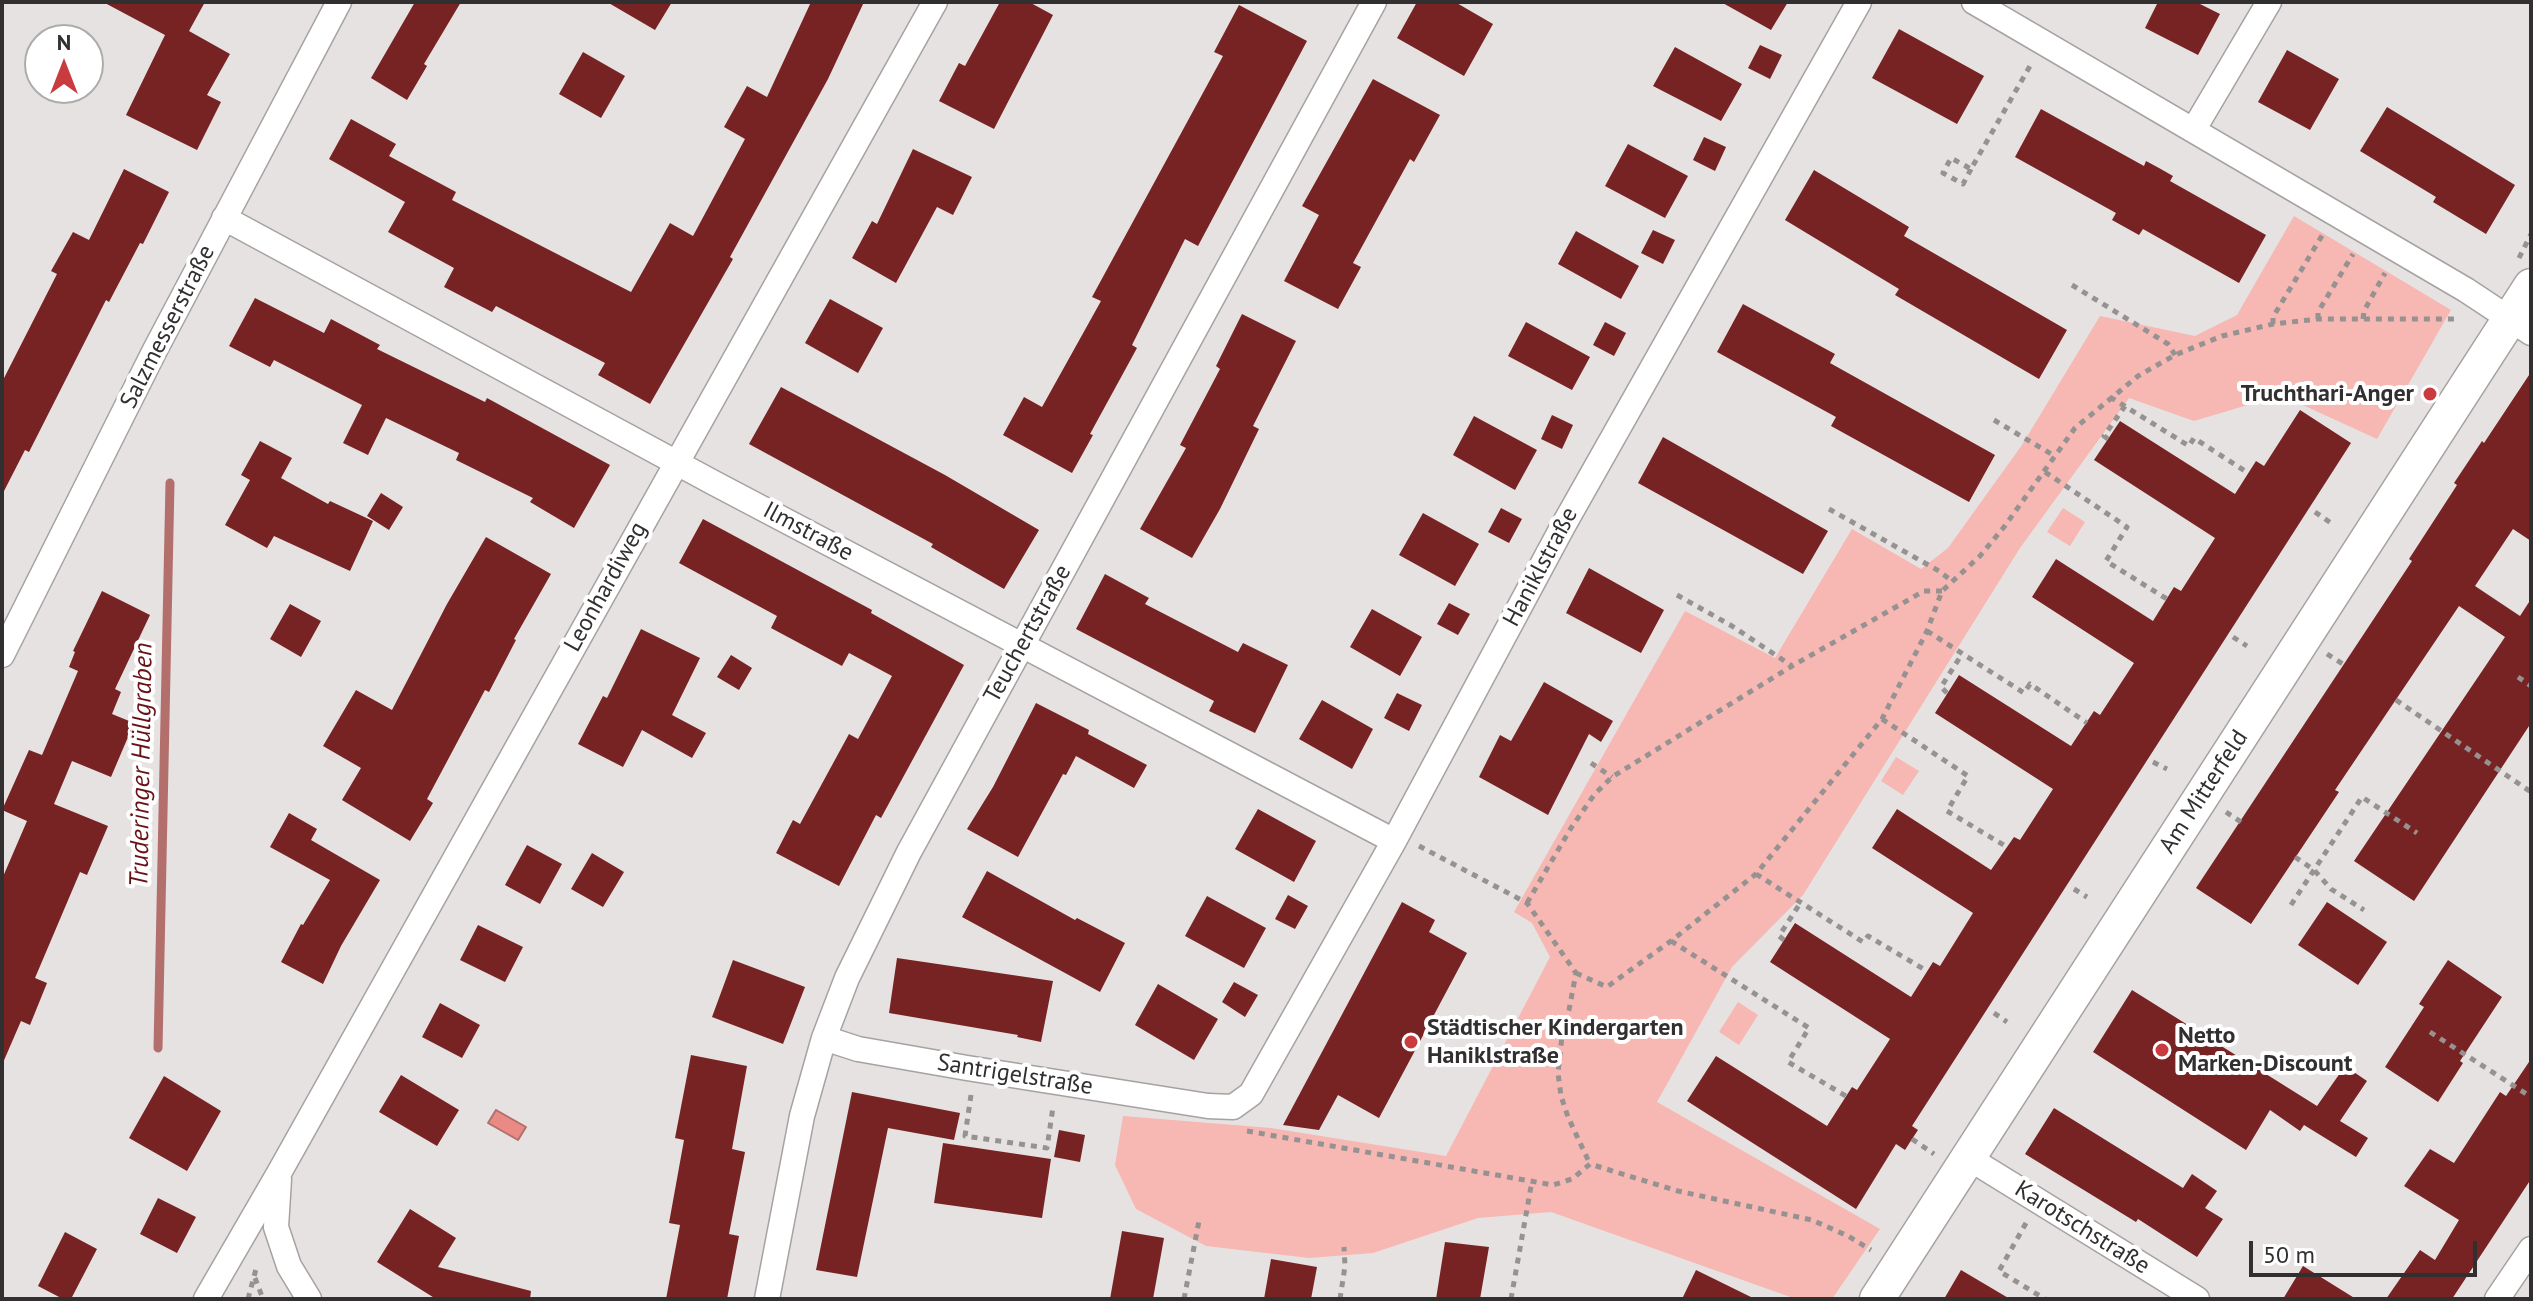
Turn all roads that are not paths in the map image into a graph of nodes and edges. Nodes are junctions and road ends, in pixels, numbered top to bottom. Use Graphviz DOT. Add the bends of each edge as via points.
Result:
graph roads {
  1 [pos="339,2"];
  2 [pos="935,2"];
  3 [pos="1374,2"];
  4 [pos="1859,2"];
  5 [pos="1974,2"];
  6 [pos="2269,2"];
  7 [pos="2194,129"];
  8 [pos="224,218"];
  9 [pos="2524,275"];
  10 [pos="2520,326"];
  11 [pos="676,462"];
  12 [pos="1021,646"];
  13 [pos="2,655"];
  14 [pos="1394,841"];
  15 [pos="824,1038"];
  16 [pos="1208,1106"];
  17 [pos="1950,1155"];
  18 [pos="279,1173"];
  19 [pos="2531,1249"];
  20 [pos="206,1299"];
  21 [pos="309,1299"];
  22 [pos="767,1299"];
  23 [pos="1877,1299"];
  24 [pos="2197,1299"];
  25 [pos="2497,1299"];
  1 -- 8 [label="street, Salzmesserstraße"];
  2 -- 11 [label="street, Leonhardiweg"];
  3 -- 12 [label="street, Teuchertstraße"];
  4 -- 14 [label="street, Haniklstraße" via="1563,526"];
  5 -- 7 [label="street"];
  6 -- 7 [label="street"];
  7 -- 10 [label="street"];
  8 -- 11 [label="street, Ilmstraße"];
  8 -- 13 [label="street, Salzmesserstraße"];
  9 -- 10 [label="street, Am Mitterfeld"];
  10 -- 17 [label="street, Am Mitterfeld"];
  11 -- 12 [label="street, Ilmstraße"];
  11 -- 18 [label="street, Leonhardiweg"];
  12 -- 14 [label="street, Ilmstraße"];
  12 -- 15 [label="street, Teuchertstraße" via="891,888"];
  14 -- 16 [label="street, Haniklstraße" via="1251,1094 1233,1107"];
  15 -- 16 [label="street, Santrigelstraße" via="873,1052"];
  15 -- 22 [label="street, Teuchertstraße" via="802,1116"];
  17 -- 23 [label="street, Am Mitterfeld"];
  17 -- 24 [label="street, Karotschstraße" via="2039,1202"];
  18 -- 20 [label="street, Leonhardiweg"];
  18 -- 21 [label="street, Leonhardiweg" via="276,1227 289,1266"];
  19 -- 25 [label="street"];
}
